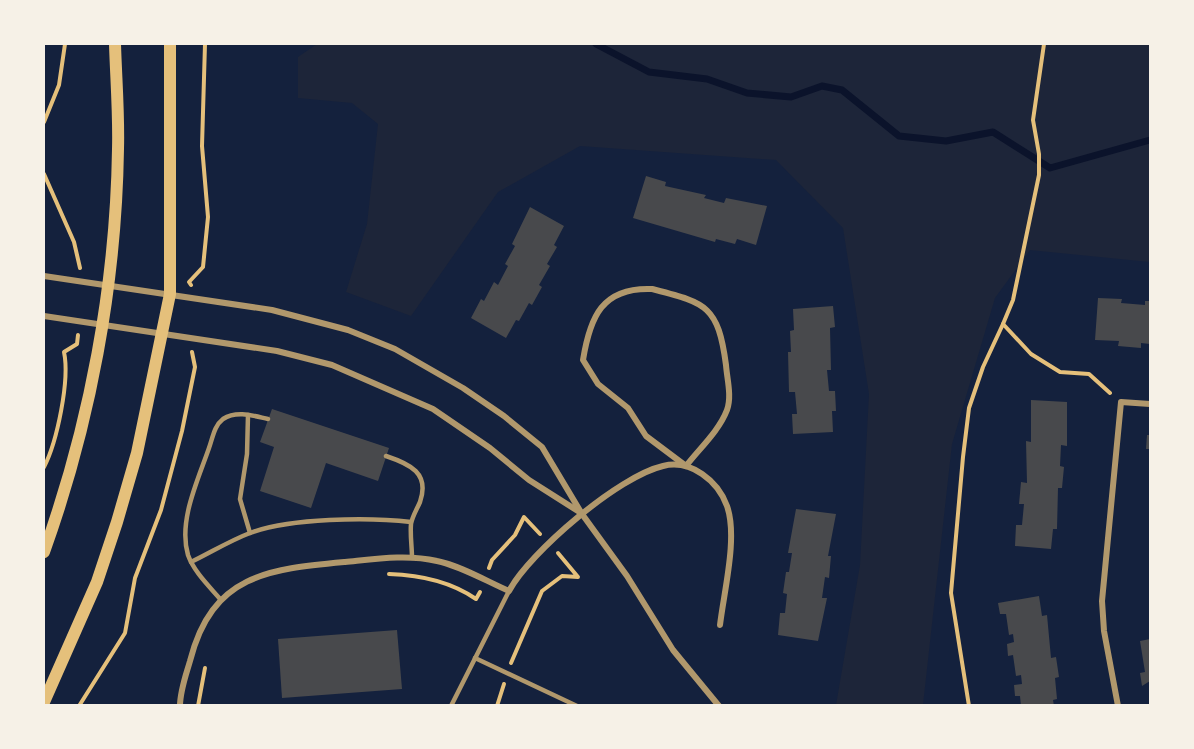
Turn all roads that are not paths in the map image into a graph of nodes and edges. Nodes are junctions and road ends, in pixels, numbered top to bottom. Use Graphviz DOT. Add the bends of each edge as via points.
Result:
graph roads {
  1 [pos="115,44"];
  2 [pos="170,44"];
  3 [pos="44,276"];
  4 [pos="107,284"];
  5 [pos="170,294"];
  6 [pos="44,316"];
  7 [pos="101,325"];
  8 [pos="162,335"];
  9 [pos="1150,404"];
  10 [pos="248,415"];
  11 [pos="268,419"];
  12 [pos="386,456"];
  13 [pos="686,466"];
  14 [pos="582,514"];
  15 [pos="411,522"];
  16 [pos="250,533"];
  17 [pos="44,552"];
  18 [pos="412,558"];
  19 [pos="191,562"];
  20 [pos="509,591"];
  21 [pos="221,600"];
  22 [pos="720,625"];
  23 [pos="475,658"];
  24 [pos="44,702"];
  25 [pos="180,705"];
  26 [pos="452,705"];
  27 [pos="577,705"];
  28 [pos="719,705"];
  29 [pos="1118,705"];
  1 -- 4 [label="main road" via="118,147"];
  2 -- 5 [label="main road"];
  3 -- 4 [label="street"];
  4 -- 5 [label="street"];
  4 -- 7 [label="main road"];
  5 -- 8 [label="main road"];
  5 -- 14 [label="street" via="272,310 348,330 424,364 504,416 542,447"];
  6 -- 7 [label="street"];
  7 -- 8 [label="street"];
  7 -- 17 [label="main road" via="83,422"];
  8 -- 14 [label="street" via="277,351 332,365 383,385 433,409"];
  8 -- 24 [label="main road" via="137,453 117,522 97,582"];
  9 -- 29 [label="street" via="1121,402 1102,601"];
  10 -- 11 [label="lane"];
  10 -- 16 [label="lane" via="240,499"];
  10 -- 19 [label="lane" via="221,420 214,431 187,519 185,535"];
  12 -- 15 [label="lane" via="408,463 423,482 422,496"];
  13 -- 13 [label="street" via="646,436 628,408 598,384 583,360 587,332 595,316 607,300 627,290 651,289 698,303 714,317 722,335 729,394 727,410"];
  13 -- 14 [label="street" via="665,465 641,474"];
  13 -- 22 [label="street" via="710,479 721,491 731,520"];
  14 -- 20 [label="street" via="519,573"];
  14 -- 28 [label="street" via="627,576 673,651"];
  15 -- 16 [label="lane" via="382,519 282,525"];
  15 -- 18 [label="lane"];
  16 -- 19 [label="lane"];
  18 -- 20 [label="street" via="438,561"];
  18 -- 21 [label="street" via="285,568 260,575"];
  19 -- 21 [label="lane"];
  20 -- 23 [label="lane"];
  21 -- 25 [label="street" via="203,624 193,648"];
  23 -- 26 [label="lane"];
  23 -- 27 [label="lane"];
}
